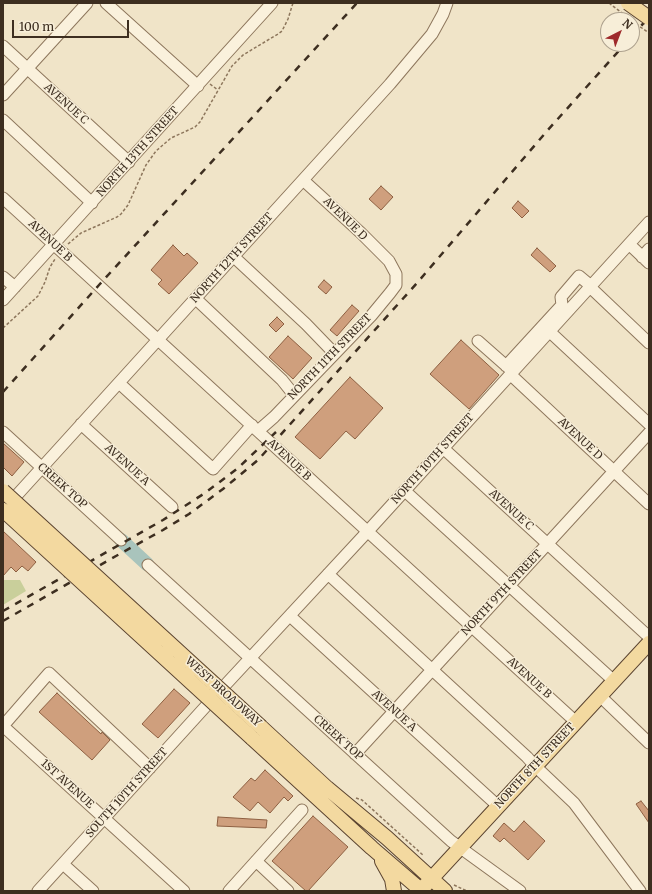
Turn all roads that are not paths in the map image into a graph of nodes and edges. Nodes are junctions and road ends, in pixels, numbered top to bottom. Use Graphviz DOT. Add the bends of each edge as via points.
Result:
graph roads {
  1 [pos="87,3"];
  2 [pos="106,3"];
  3 [pos="272,3"];
  4 [pos="447,3"];
  5 [pos="628,3"];
  6 [pos="649,18"];
  7 [pos="3,46"];
  8 [pos="27,68"];
  9 [pos="198,86"];
  10 [pos="3,95"];
  11 [pos="3,120"];
  12 [pos="129,162"];
  13 [pos="303,180"];
  14 [pos="3,198"];
  15 [pos="92,203"];
  16 [pos="649,222"];
  17 [pos="54,244"];
  18 [pos="629,244"];
  19 [pos="234,256"];
  20 [pos="647,256"];
  21 [pos="3,276"];
  22 [pos="397,279"];
  23 [pos="15,287"];
  24 [pos="591,287"];
  25 [pos="196,299"];
  26 [pos="3,300"];
  27 [pos="550,332"];
  28 [pos="158,340"];
  29 [pos="478,341"];
  30 [pos="649,343"];
  31 [pos="334,353"];
  32 [pos="510,371"];
  33 [pos="119,383"];
  34 [pos="294,395"];
  35 [pos="81,424"];
  36 [pos="649,424"];
  37 [pos="255,428"];
  38 [pos="3,432"];
  39 [pos="649,433"];
  40 [pos="443,448"];
  41 [pos="42,468"];
  42 [pos="614,471"];
  43 [pos="3,491"];
  44 [pos="405,491"];
  45 [pos="649,504"];
  46 [pos="172,507"];
  47 [pos="4,509"];
  48 [pos="368,531"];
  49 [pos="121,540"];
  50 [pos="548,544"];
  51 [pos="148,565"];
  52 [pos="328,574"];
  53 [pos="509,586"];
  54 [pos="290,616"];
  55 [pos="472,626"];
  56 [pos="649,637"];
  57 [pos="649,643"];
  58 [pos="251,658"];
  59 [pos="432,669"];
  60 [pos="614,680"];
  61 [pos="216,695"];
  62 [pos="600,696"];
  63 [pos="394,711"];
  64 [pos="576,722"];
  65 [pos="3,726"];
  66 [pos="649,743"];
  67 [pos="355,754"];
  68 [pos="535,766"];
  69 [pos="150,768"];
  70 [pos="498,806"];
  71 [pos="302,810"];
  72 [pos="104,818"];
  73 [pos="372,848"];
  74 [pos="460,848"];
  75 [pos="256,861"];
  76 [pos="63,864"];
  77 [pos="432,879"];
  78 [pos="38,891"];
  79 [pos="93,891"];
  80 [pos="184,891"];
  81 [pos="229,891"];
  82 [pos="288,891"];
  83 [pos="394,891"];
  84 [pos="421,891"];
  85 [pos="445,891"];
  86 [pos="520,891"];
  87 [pos="640,891"];
  1 -- 8 [label="street"];
  2 -- 9 [label="street"];
  3 -- 9 [label="street, NORTH 13TH STREET"];
  4 -- 13 [label="street, NORTH 12TH STREET" via="438,24 423,45"];
  5 -- 6 [label="main road, bridge"];
  7 -- 8 [label="street, AVENUE C"];
  8 -- 10 [label="street"];
  8 -- 12 [label="street, AVENUE C"];
  9 -- 12 [label="street, NORTH 13TH STREET"];
  11 -- 15 [label="street"];
  12 -- 15 [label="street, NORTH 13TH STREET"];
  13 -- 19 [label="street, NORTH 12TH STREET"];
  13 -- 22 [label="street, AVENUE D" via="388,261 394,268"];
  14 -- 17 [label="street, AVENUE B"];
  15 -- 17 [label="street, NORTH 13TH STREET"];
  16 -- 18 [label="street, NORTH 10TH STREET"];
  17 -- 23 [label="street, NORTH 13TH STREET"];
  17 -- 28 [label="street, AVENUE B"];
  18 -- 20 [label="street"];
  18 -- 24 [label="street, NORTH 10TH STREET"];
  19 -- 25 [label="street, NORTH 12TH STREET"];
  19 -- 31 [label="street"];
  21 -- 23 [label="street"];
  22 -- 31 [label="street, NORTH 11TH STREET" via="396,285 371,316"];
  23 -- 26 [label="street, NORTH 13TH STREET"];
  24 -- 27 [label="street, NORTH 10TH STREET"];
  24 -- 30 [label="street"];
  24 -- 32 [label="street" via="579,276 561,297 562,305"];
  25 -- 28 [label="street, NORTH 12TH STREET"];
  25 -- 34 [label="street" via="282,380"];
  27 -- 32 [label="street, NORTH 10TH STREET"];
  27 -- 36 [label="street"];
  28 -- 33 [label="street, NORTH 12TH STREET"];
  28 -- 37 [label="street, AVENUE B"];
  29 -- 32 [label="street, AVENUE D"];
  31 -- 34 [label="street, NORTH 11TH STREET"];
  32 -- 40 [label="street, NORTH 10TH STREET"];
  32 -- 42 [label="street, AVENUE D"];
  33 -- 35 [label="street, NORTH 12TH STREET"];
  33 -- 37 [label="street, NORTH 11TH STREET" via="213,469"];
  34 -- 37 [label="street, NORTH 11TH STREET"];
  35 -- 41 [label="street, NORTH 12TH STREET"];
  35 -- 46 [label="street, AVENUE A"];
  37 -- 48 [label="street, AVENUE B"];
  38 -- 41 [label="street, CREEK TOP"];
  39 -- 42 [label="street, NORTH 9TH STREET"];
  40 -- 44 [label="street, NORTH 10TH STREET"];
  40 -- 50 [label="street, AVENUE C"];
  41 -- 47 [label="street, NORTH 12TH STREET"];
  41 -- 49 [label="street, CREEK TOP"];
  42 -- 45 [label="street, AVENUE D"];
  42 -- 50 [label="street, NORTH 9TH STREET"];
  43 -- 77 [label="main road, WEST BROADWAY, bridge" via="339,799"];
  44 -- 48 [label="street, NORTH 10TH STREET"];
  44 -- 53 [label="street"];
  47 -- 73 [label="main road, WEST BROADWAY, bridge"];
  48 -- 52 [label="street, NORTH 10TH STREET"];
  48 -- 55 [label="street, AVENUE B"];
  50 -- 53 [label="street, NORTH 9TH STREET"];
  50 -- 56 [label="street, AVENUE C"];
  51 -- 58 [label="street, CREEK TOP"];
  52 -- 54 [label="street, NORTH 10TH STREET"];
  52 -- 59 [label="street"];
  53 -- 55 [label="street, NORTH 9TH STREET"];
  53 -- 60 [label="street"];
  54 -- 58 [label="street, NORTH 10TH STREET"];
  54 -- 63 [label="street, AVENUE A"];
  55 -- 59 [label="street, NORTH 9TH STREET"];
  55 -- 64 [label="street, AVENUE B"];
  57 -- 60 [label="main road, NORTH 8TH STREET"];
  58 -- 61 [label="street, NORTH 10TH STREET"];
  58 -- 67 [label="street, CREEK TOP"];
  59 -- 63 [label="street, NORTH 9TH STREET"];
  59 -- 68 [label="street"];
  60 -- 62 [label="main road, NORTH 8TH STREET"];
  61 -- 69 [label="street, SOUTH 10TH STREET"];
  62 -- 64 [label="main road, NORTH 8TH STREET"];
  62 -- 66 [label="street"];
  63 -- 67 [label="street, NORTH 9TH STREET"];
  63 -- 70 [label="street, AVENUE A"];
  64 -- 68 [label="main road, NORTH 8TH STREET"];
  65 -- 69 [label="street" via="49,673"];
  65 -- 72 [label="street, 1ST AVENUE"];
  67 -- 74 [label="street, CREEK TOP"];
  68 -- 70 [label="main road, NORTH 8TH STREET"];
  68 -- 87 [label="street" via="574,803"];
  69 -- 72 [label="street, SOUTH 10TH STREET"];
  70 -- 74 [label="main road, NORTH 8TH STREET"];
  71 -- 75 [label="street"];
  72 -- 76 [label="street, SOUTH 10TH STREET"];
  72 -- 80 [label="street, 1ST AVENUE"];
  73 -- 83 [label="main road" via="388,870"];
  73 -- 84 [label="main road, WEST BROADWAY"];
  74 -- 77 [label="main road, NORTH 8TH STREET"];
  74 -- 86 [label="street, CREEK TOP"];
  75 -- 81 [label="street"];
  75 -- 82 [label="street"];
  76 -- 78 [label="street, SOUTH 10TH STREET"];
  76 -- 79 [label="street"];
  77 -- 84 [label="main road, NORTH 8TH STREET"];
  77 -- 85 [label="main road, WEST BROADWAY"];
}
